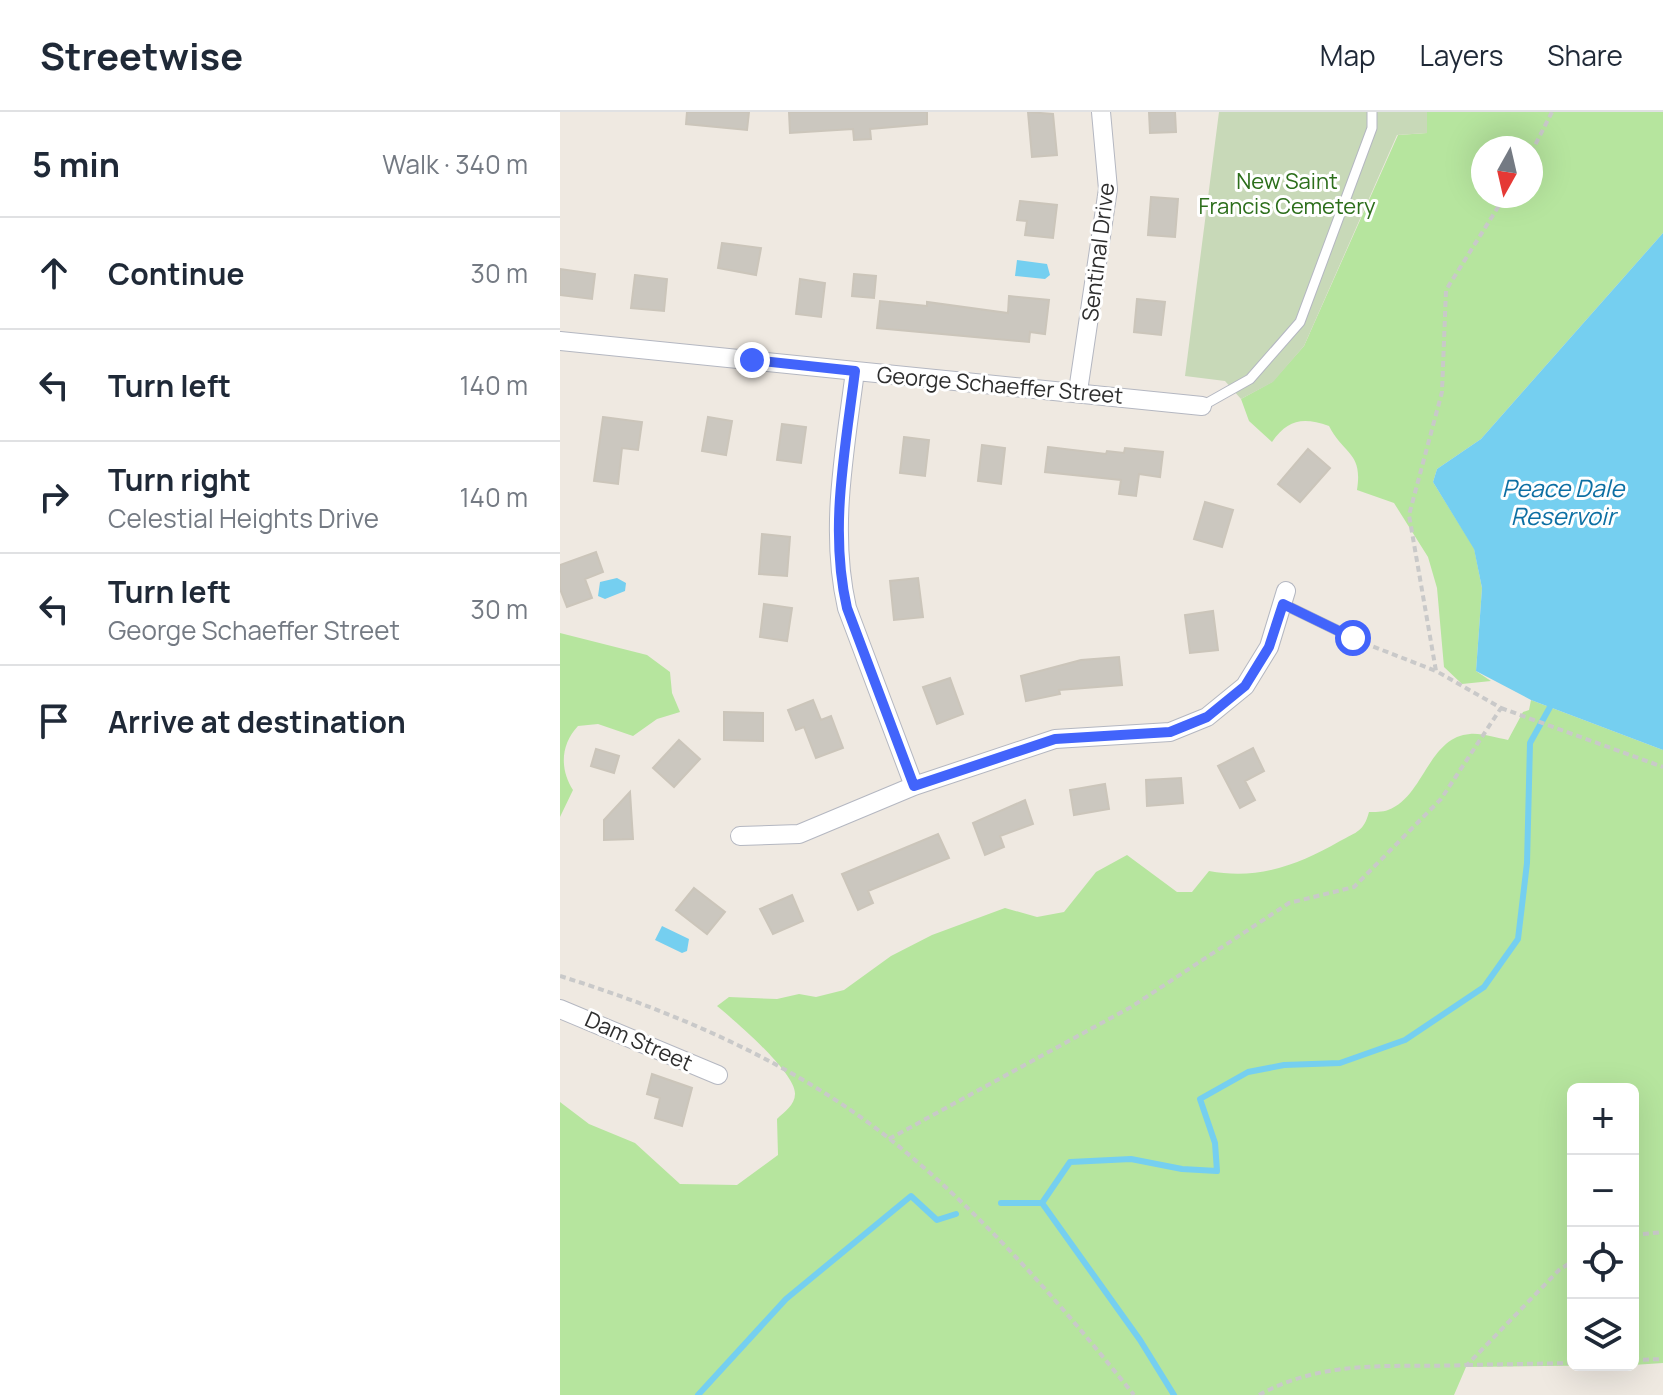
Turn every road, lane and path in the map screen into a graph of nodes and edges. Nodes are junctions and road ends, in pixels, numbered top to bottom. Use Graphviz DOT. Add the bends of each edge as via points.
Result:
graph roads {
  1 [pos="1101,112"];
  2 [pos="1372,112"];
  3 [pos="1552,112"];
  4 [pos="1540,136"];
  5 [pos="1497,208"];
  6 [pos="560,341"];
  7 [pos="855,371"];
  8 [pos="1078,391"];
  9 [pos="1202,406"];
  10 [pos="1284,598"];
  11 [pos="1353,638"];
  12 [pos="1436,671"];
  13 [pos="1501,708"];
  14 [pos="1663,767"];
  15 [pos="914,786"];
  16 [pos="740,836"];
  17 [pos="560,976"];
  18 [pos="560,1009"];
  19 [pos="718,1075"];
  20 [pos="889,1139"];
  21 [pos="1663,1232"];
  22 [pos="1639,1234"];
  23 [pos="1567,1265"];
  24 [pos="1663,1359"];
  25 [pos="1639,1360"];
  26 [pos="1567,1363"];
  27 [pos="1467,1365"];
  28 [pos="1134,1395"];
  29 [pos="1259,1395"];
  1 -- 8 [label="street, Sentinal Drive" via="1108,189"];
  2 -- 9 [label="lane" via="1372,128 1300,322 1250,379"];
  3 -- 4 [label="path"];
  5 -- 12 [label="path" via="1446,290 1442,392 1409,515"];
  6 -- 7 [label="street, George Schaeffer Street"];
  7 -- 8 [label="street, George Schaeffer Street"];
  7 -- 15 [label="street" via="837,523 841,581"];
  8 -- 9 [label="street, George Schaeffer Street"];
  10 -- 11 [label="lane"];
  10 -- 15 [label="street" via="1269,647 1245,686 1207,717 1170,732 1055,739"];
  11 -- 12 [label="path"];
  12 -- 13 [label="path"];
  13 -- 14 [label="path"];
  13 -- 20 [label="path" via="1441,799 1354,887 1289,903 1131,1007"];
  15 -- 16 [label="street" via="799,834"];
  17 -- 20 [label="path" via="672,1015 727,1041 833,1100"];
  18 -- 19 [label="street, Dam Street"];
  20 -- 28 [label="path" via="997,1234"];
  21 -- 22 [label="path"];
  23 -- 27 [label="path"];
  24 -- 25 [label="path"];
  26 -- 27 [label="path"];
  27 -- 29 [label="path" via="1340,1366 1283,1381"];
}
